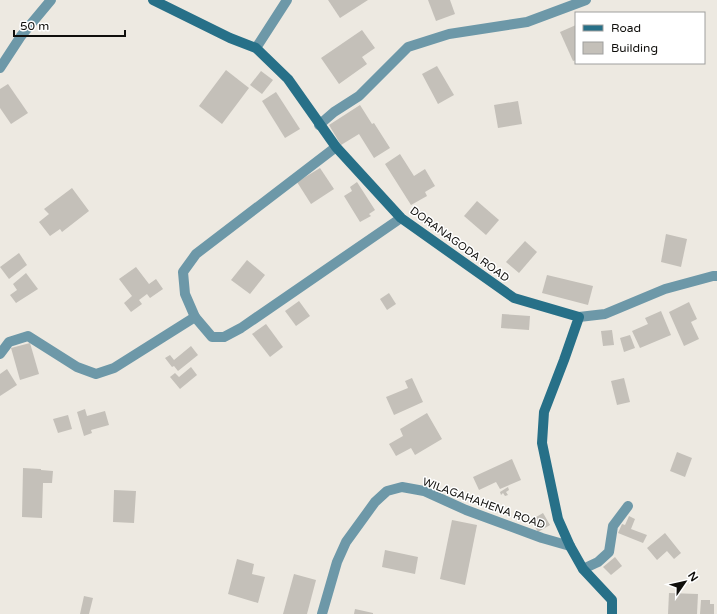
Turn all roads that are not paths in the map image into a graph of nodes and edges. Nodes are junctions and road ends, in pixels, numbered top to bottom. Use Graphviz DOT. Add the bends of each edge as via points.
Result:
graph roads {
  1 [pos="51,0"];
  2 [pos="153,0"];
  3 [pos="287,0"];
  4 [pos="586,0"];
  5 [pos="256,48"];
  6 [pos="0,68"];
  7 [pos="319,125"];
  8 [pos="336,148"];
  9 [pos="401,218"];
  10 [pos="717,276"];
  11 [pos="579,316"];
  12 [pos="195,317"];
  13 [pos="0,354"];
  14 [pos="628,506"];
  15 [pos="570,546"];
  16 [pos="584,569"];
  17 [pos="322,614"];
  18 [pos="612,614"];
  1 -- 6 [label="street" via="21,36"];
  2 -- 5 [label="street"];
  3 -- 5 [label="street"];
  4 -- 7 [label="street" via="527,22 449,34 408,47 359,96"];
  5 -- 7 [label="street, DORANAGODA ROAD" via="288,79"];
  7 -- 8 [label="street, DORANAGODA ROAD"];
  8 -- 9 [label="street, DORANAGODA ROAD"];
  8 -- 12 [label="street" via="196,254 183,272 185,294"];
  9 -- 11 [label="street, DORANAGODA ROAD" via="514,298"];
  9 -- 12 [label="street" via="241,328 224,337 212,337"];
  10 -- 11 [label="street" via="665,289 605,314"];
  11 -- 15 [label="street" via="544,412 542,443 558,519"];
  12 -- 13 [label="street" via="114,368 96,374 77,368 28,336 9,342"];
  14 -- 16 [label="street" via="613,526 609,552 598,562"];
  15 -- 16 [label="street"];
  15 -- 17 [label="street, WILAGAHAHENA ROAD" via="466,510 424,491 402,487 388,491 375,502 346,542 336,562"];
  16 -- 18 [label="street" via="612,600"];
}
